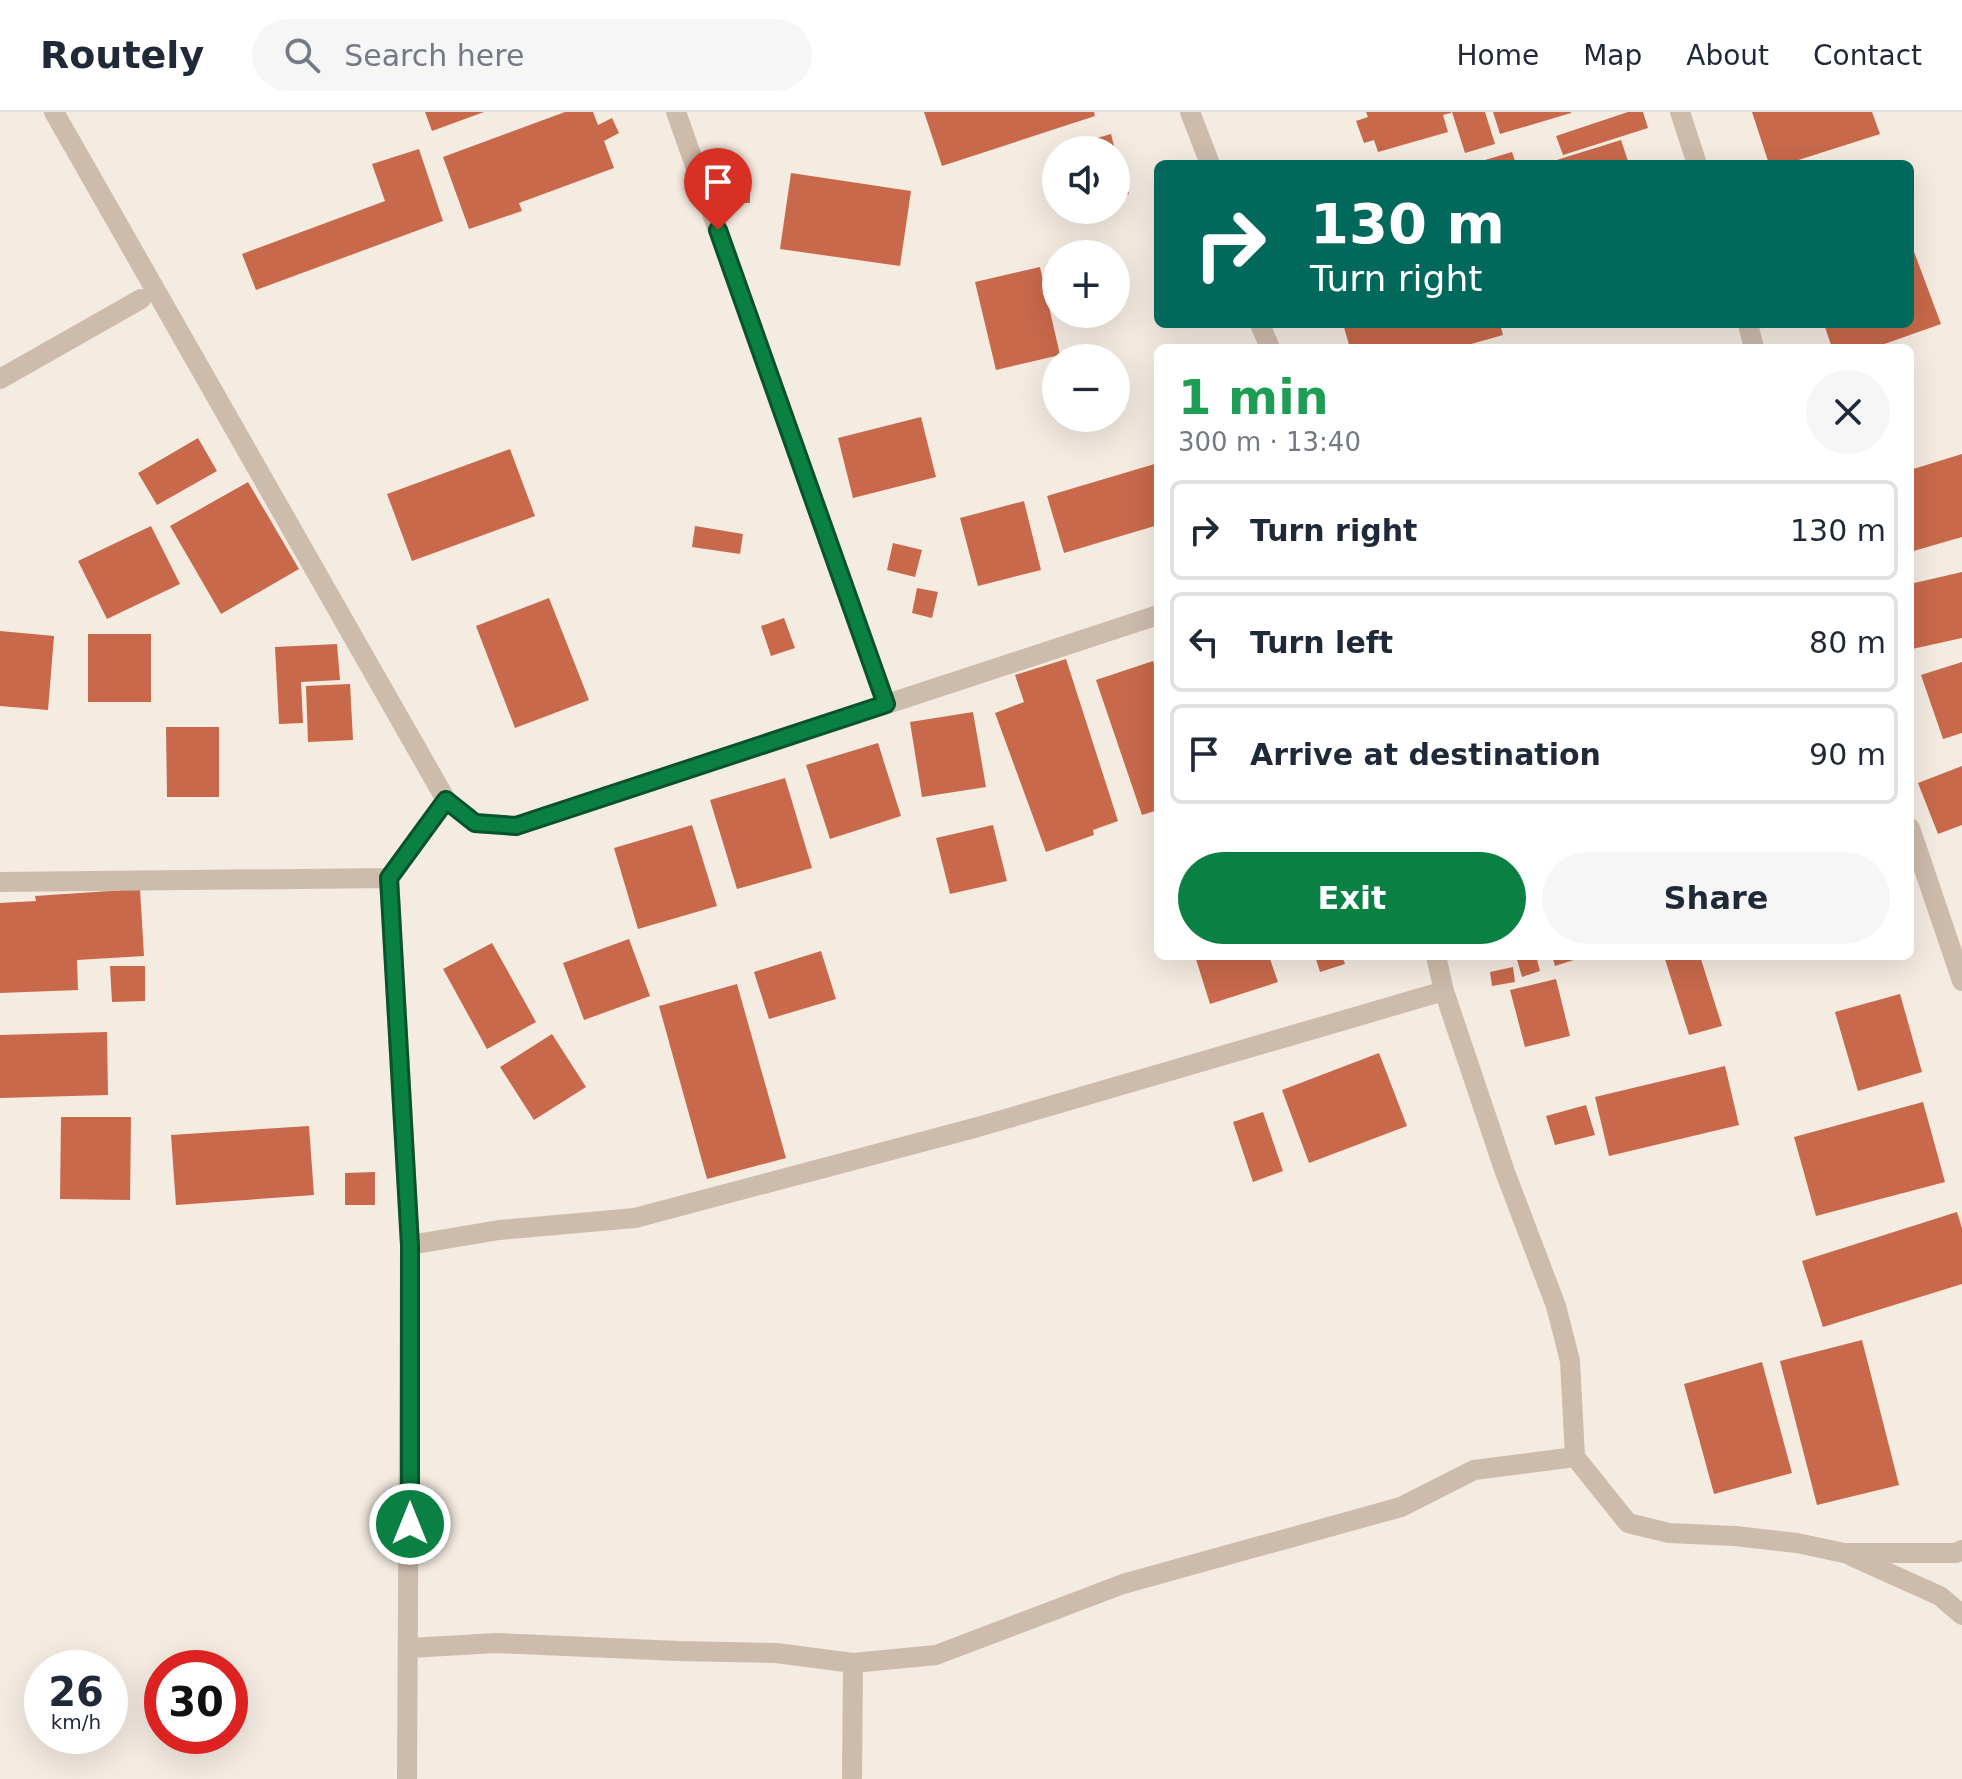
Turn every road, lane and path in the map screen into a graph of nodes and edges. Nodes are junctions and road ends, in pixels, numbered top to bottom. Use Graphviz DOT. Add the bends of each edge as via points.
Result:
graph roads {
  1 [pos="54,112"];
  2 [pos="676,112"];
  3 [pos="1190,112"];
  4 [pos="1680,112"];
  5 [pos="1208,160"];
  6 [pos="1696,160"];
  7 [pos="141,299"];
  8 [pos="0,379"];
  9 [pos="1154,616"];
  10 [pos="886,704"];
  11 [pos="446,800"];
  12 [pos="1914,840"];
  13 [pos="389,878"];
  14 [pos="0,882"];
  15 [pos="1437,960"];
  16 [pos="1962,981"];
  17 [pos="1444,991"];
  18 [pos="410,1245"];
  19 [pos="1575,1457"];
  20 [pos="1962,1550"];
  21 [pos="1844,1553"];
  22 [pos="1962,1615"];
  23 [pos="410,1648"];
  24 [pos="853,1663"];
  25 [pos="407,1779"];
  26 [pos="852,1779"];
  1 -- 11 [label="street"];
  2 -- 10 [label="street"];
  3 -- 5 [label="street"];
  4 -- 6 [label="street"];
  7 -- 8 [label="street"];
  9 -- 10 [label="street"];
  10 -- 11 [label="street" via="516,826 475,823"];
  11 -- 13 [label="street"];
  12 -- 16 [label="street"];
  13 -- 14 [label="street"];
  13 -- 18 [label="street"];
  15 -- 17 [label="street"];
  17 -- 18 [label="street" via="978,1127 635,1218 499,1230"];
  17 -- 19 [label="street" via="1556,1306 1570,1361"];
  18 -- 23 [label="street"];
  19 -- 21 [label="street" via="1628,1523 1669,1533 1797,1543"];
  19 -- 24 [label="street" via="1474,1470 1401,1507 1123,1584 936,1655"];
  20 -- 21 [label="street"];
  21 -- 22 [label="street" via="1940,1596"];
  23 -- 24 [label="street" via="496,1643 776,1653"];
  23 -- 25 [label="street"];
  24 -- 26 [label="street"];
}
